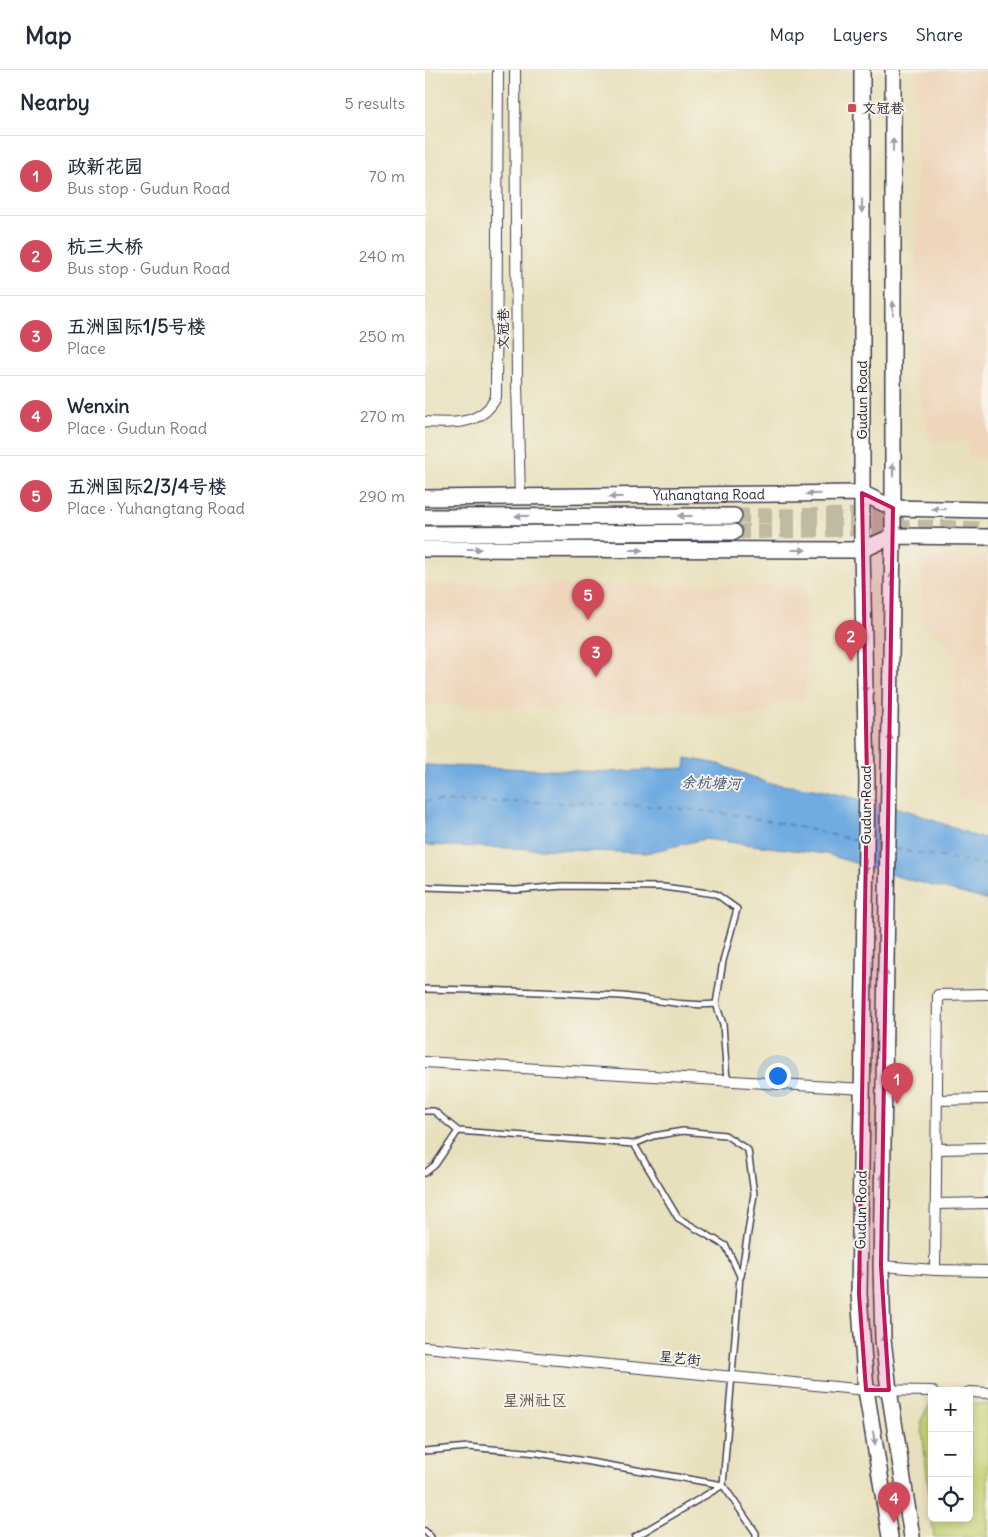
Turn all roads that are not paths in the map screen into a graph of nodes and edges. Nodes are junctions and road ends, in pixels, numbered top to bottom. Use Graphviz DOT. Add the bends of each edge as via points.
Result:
graph roads {
  1 [pos="497,70"];
  2 [pos="515,70"];
  3 [pos="862,70"];
  4 [pos="893,70"];
  5 [pos="425,422"];
  6 [pos="862,493"];
  7 [pos="425,498"];
  8 [pos="520,498"];
  9 [pos="893,508"];
  10 [pos="988,510"];
  11 [pos="734,516"];
  12 [pos="425,517"];
  13 [pos="733,532"];
  14 [pos="425,534"];
  15 [pos="893,536"];
  16 [pos="988,537"];
  17 [pos="425,549"];
  18 [pos="862,550"];
  19 [pos="425,887"];
  20 [pos="425,989"];
  21 [pos="988,994"];
  22 [pos="716,1004"];
  23 [pos="425,1062"];
  24 [pos="727,1081"];
  25 [pos="863,1089"];
  26 [pos="988,1099"];
  27 [pos="937,1100"];
  28 [pos="425,1111"];
  29 [pos="459,1131"];
  30 [pos="634,1144"];
  31 [pos="988,1148"];
  32 [pos="936,1149"];
  33 [pos="425,1173"];
  34 [pos="988,1203"];
  35 [pos="936,1204"];
  36 [pos="881,1266"];
  37 [pos="935,1270"];
  38 [pos="988,1271"];
  39 [pos="741,1276"];
  40 [pos="425,1347"];
  41 [pos="731,1377"];
  42 [pos="866,1390"];
  43 [pos="889,1390"];
  44 [pos="928,1392"];
  45 [pos="973,1392"];
  46 [pos="988,1393"];
  47 [pos="425,1451"];
  48 [pos="723,1485"];
  49 [pos="425,1531"];
  50 [pos="431,1537"];
  51 [pos="635,1537"];
  52 [pos="756,1537"];
  53 [pos="890,1537"];
  54 [pos="912,1537"];
  1 -- 5 [label="street" via="496,397 485,414 468,420"];
  2 -- 8 [label="street, 文冠巷"];
  3 -- 6 [label="main road, Gudun Road, one-way"];
  9 -- 4 [label="main road, Gudun Road, one-way"];
  6 -- 8 [label="main road, Yuhangtang Road, one-way"];
  6 -- 9 [label="main road, Yuhangtang Road"];
  6 -- 18 [label="main road, Gudun Road"];
  7 -- 8 [label="main road, Yuhangtang Road"];
  10 -- 9 [label="main road, Yuhangtang Road, one-way"];
  9 -- 15 [label="main road, Gudun Road"];
  11 -- 12 [label="main road, Yuhangtang Road, one-way"];
  13 -- 14 [label="main road"];
  15 -- 16 [label="main road"];
  15 -- 18 [label="main road"];
  36 -- 15 [label="main road, Gudun Road, one-way"];
  17 -- 18 [label="main road, one-way"];
  18 -- 25 [label="main road, Gudun Road, one-way" via="867,782"];
  19 -- 22 [label="lane" via="516,890 563,886 663,887 716,894 737,909"];
  20 -- 22 [label="lane" via="622,997 695,1006"];
  21 -- 27 [label="street" via="938,995"];
  22 -- 24 [label="lane" via="723,1024"];
  23 -- 24 [label="street"];
  24 -- 25 [label="street"];
  25 -- 42 [label="main road, Gudun Road, one-way" via="859,1294"];
  26 -- 27 [label="street"];
  27 -- 32 [label="street"];
  28 -- 29 [label="lane" via="434,1111"];
  29 -- 30 [label="lane"];
  29 -- 33 [label="lane" via="435,1165"];
  30 -- 39 [label="lane" via="678,1218 726,1246"];
  30 -- 39 [label="lane" via="653,1136 683,1131 725,1135 748,1150 754,1194"];
  31 -- 32 [label="street"];
  32 -- 35 [label="street"];
  34 -- 35 [label="street"];
  35 -- 37 [label="street"];
  36 -- 37 [label="street"];
  43 -- 36 [label="main road, Gudun Road, one-way" via="883,1340"];
  37 -- 38 [label="street"];
  39 -- 41 [label="lane"];
  40 -- 41 [label="street, 星艺街"];
  41 -- 42 [label="street, 星艺街"];
  41 -- 48 [label="lane"];
  42 -- 43 [label="street, 星艺街"];
  42 -- 53 [label="main road, Gudun Road, one-way"];
  43 -- 44 [label="street, 星艺街"];
  43 -- 54 [label="main road, Gudun Road"];
  45 -- 46 [label="street"];
  47 -- 48 [label="lane" via="468,1447 538,1453"];
  48 -- 51 [label="lane"];
  48 -- 52 [label="lane"];
  49 -- 50 [label="lane"];
}
